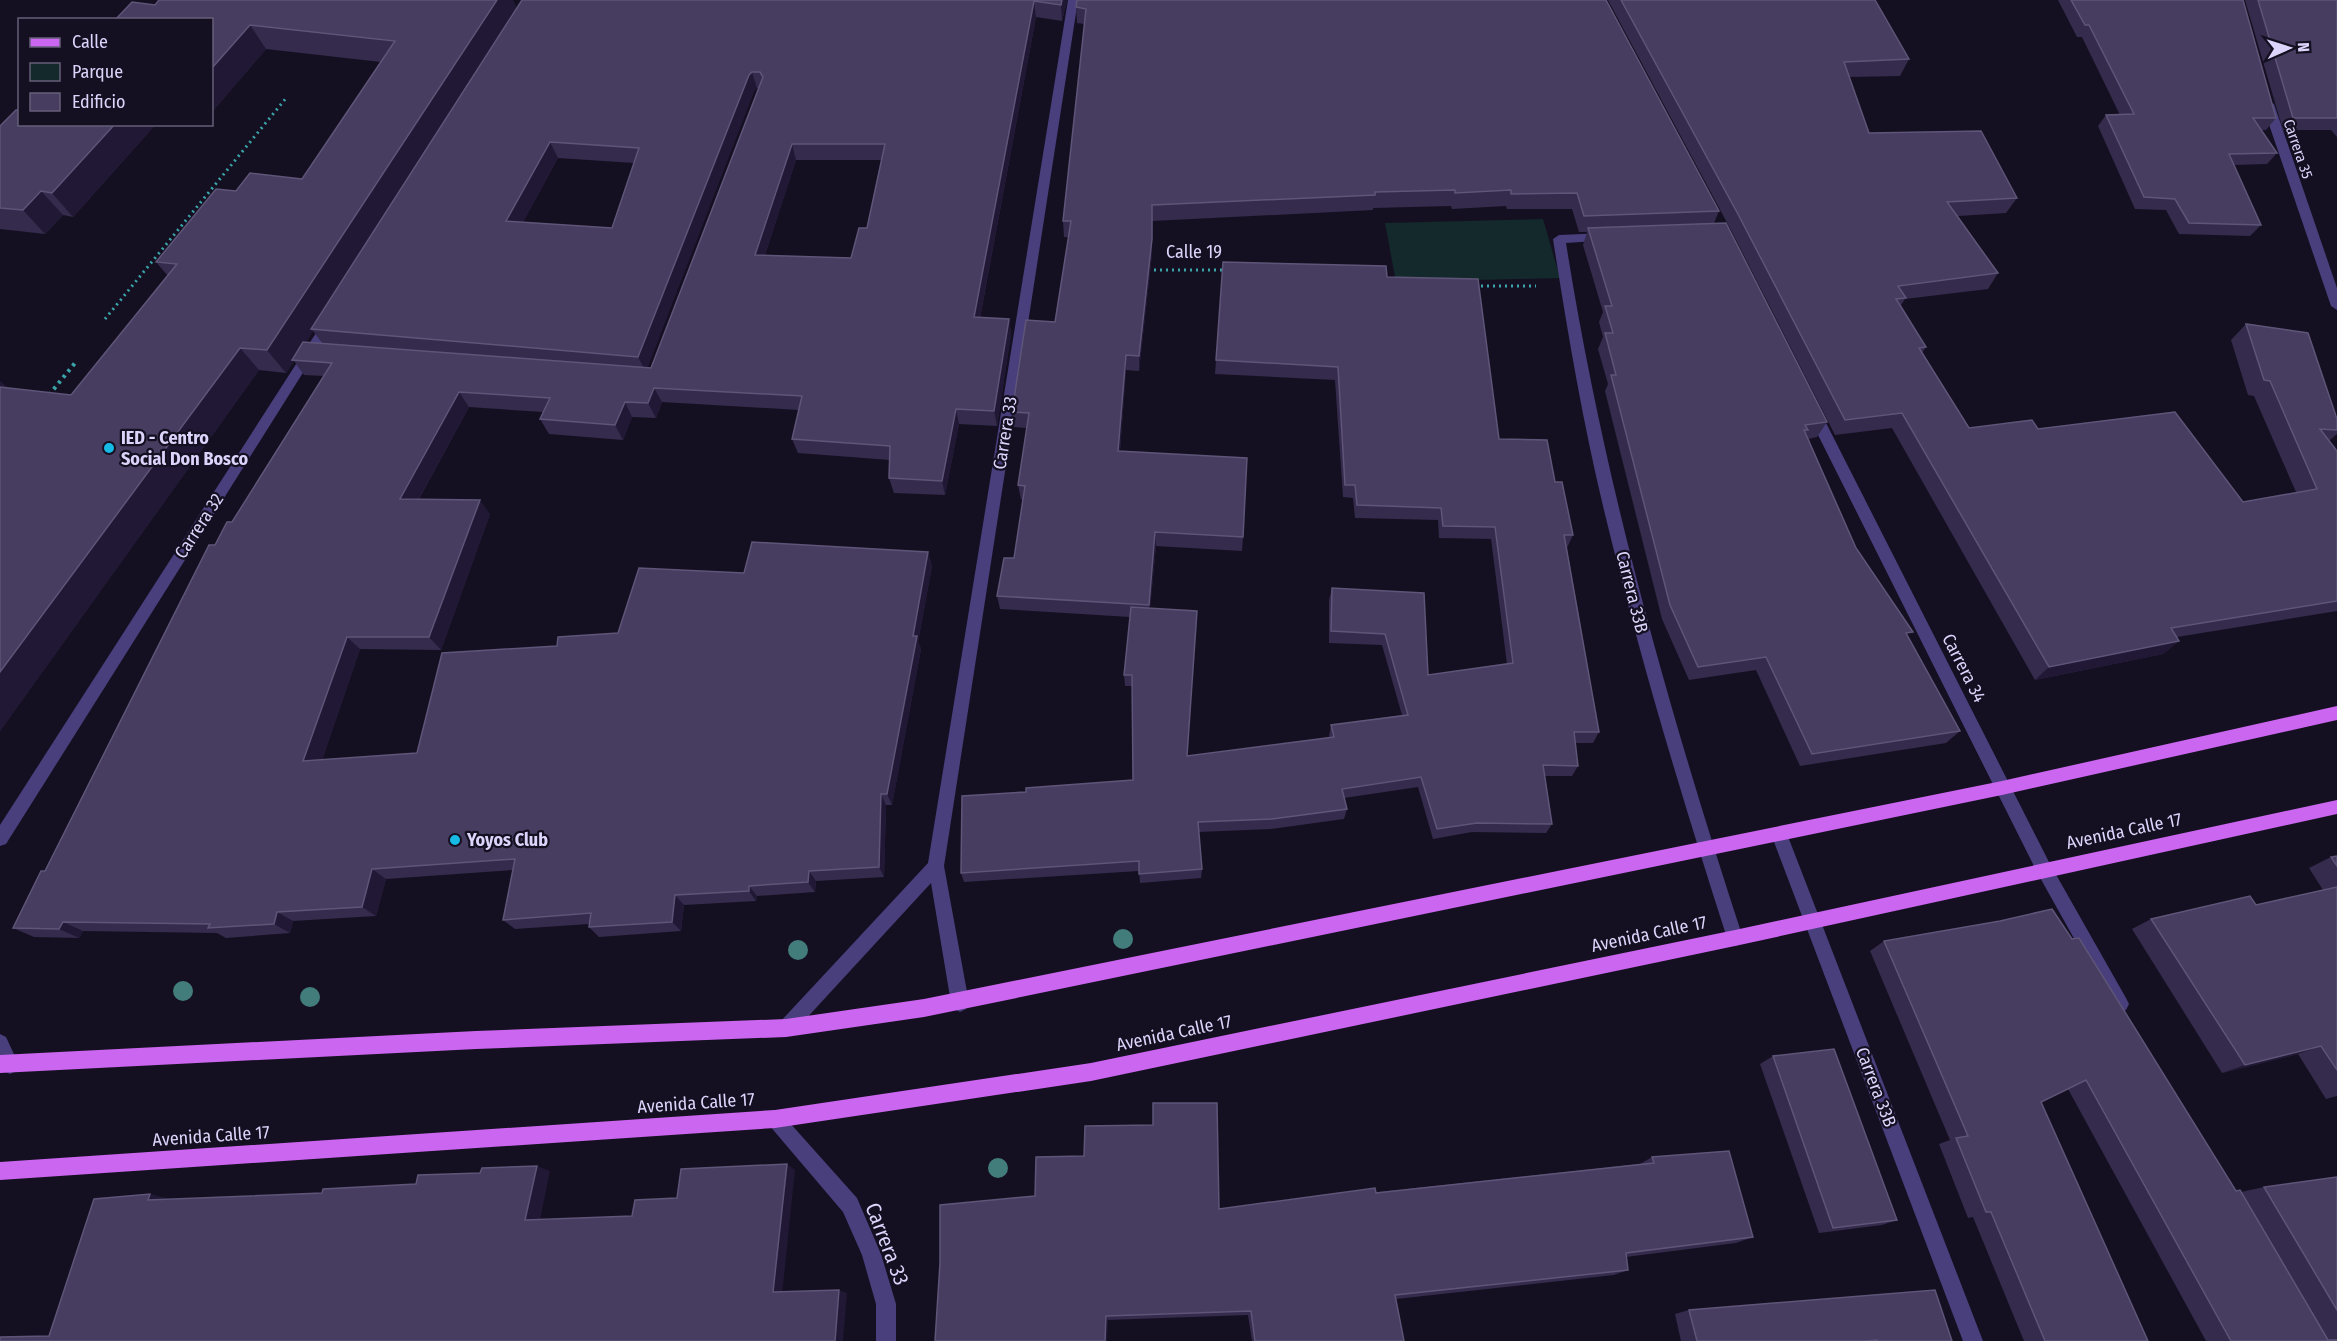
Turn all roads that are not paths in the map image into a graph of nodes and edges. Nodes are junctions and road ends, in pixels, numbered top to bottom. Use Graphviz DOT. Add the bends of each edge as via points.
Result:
graph roads {
  1 [pos="1073,0"];
  2 [pos="2265,96"];
  3 [pos="1618,237"];
  4 [pos="2337,306"];
  5 [pos="337,310"];
  6 [pos="1810,404"];
  7 [pos="2337,713"];
  8 [pos="2002,788"];
  9 [pos="2336,809"];
  10 [pos="1779,834"];
  11 [pos="0,839"];
  12 [pos="1706,849"];
  13 [pos="936,866"];
  14 [pos="2044,870"];
  15 [pos="1813,921"];
  16 [pos="1735,938"];
  17 [pos="960,1003"];
  18 [pos="2129,1020"];
  19 [pos="786,1028"];
  20 [pos="0,1043"];
  21 [pos="5,1065"];
  22 [pos="775,1119"];
  23 [pos="0,1172"];
  24 [pos="886,1341"];
  25 [pos="1973,1341"];
  1 -- 13 [label="street, Carrera 33"];
  2 -- 4 [label="street, Carrera 35"];
  3 -- 12 [label="street, Carrera 33B" via="1559,239 1593,433 1635,607"];
  5 -- 11 [label="street, Carrera 32" via="317,351"];
  6 -- 8 [label="street, Carrera 34"];
  7 -- 8 [label="main road"];
  8 -- 10 [label="main road"];
  8 -- 14 [label="street, Carrera 34"];
  9 -- 14 [label="main road, Avenida Calle 17"];
  10 -- 12 [label="main road"];
  10 -- 15 [label="street, Carrera 33B"];
  12 -- 16 [label="street, Carrera 33B"];
  12 -- 17 [label="main road"];
  13 -- 17 [label="street, Carrera 33"];
  13 -- 19 [label="street"];
  14 -- 15 [label="main road, Avenida Calle 17"];
  14 -- 18 [label="street, Carrera 34"];
  15 -- 16 [label="main road, Avenida Calle 17"];
  15 -- 25 [label="street, Carrera 33B"];
  16 -- 22 [label="main road, Avenida Calle 17" via="1091,1072"];
  17 -- 19 [label="main road"];
  19 -- 21 [label="main road"];
  20 -- 21 [label="street"];
  22 -- 23 [label="main road, Avenida Calle 17"];
  22 -- 24 [label="street, Carrera 33" via="850,1205 886,1304"];
}
